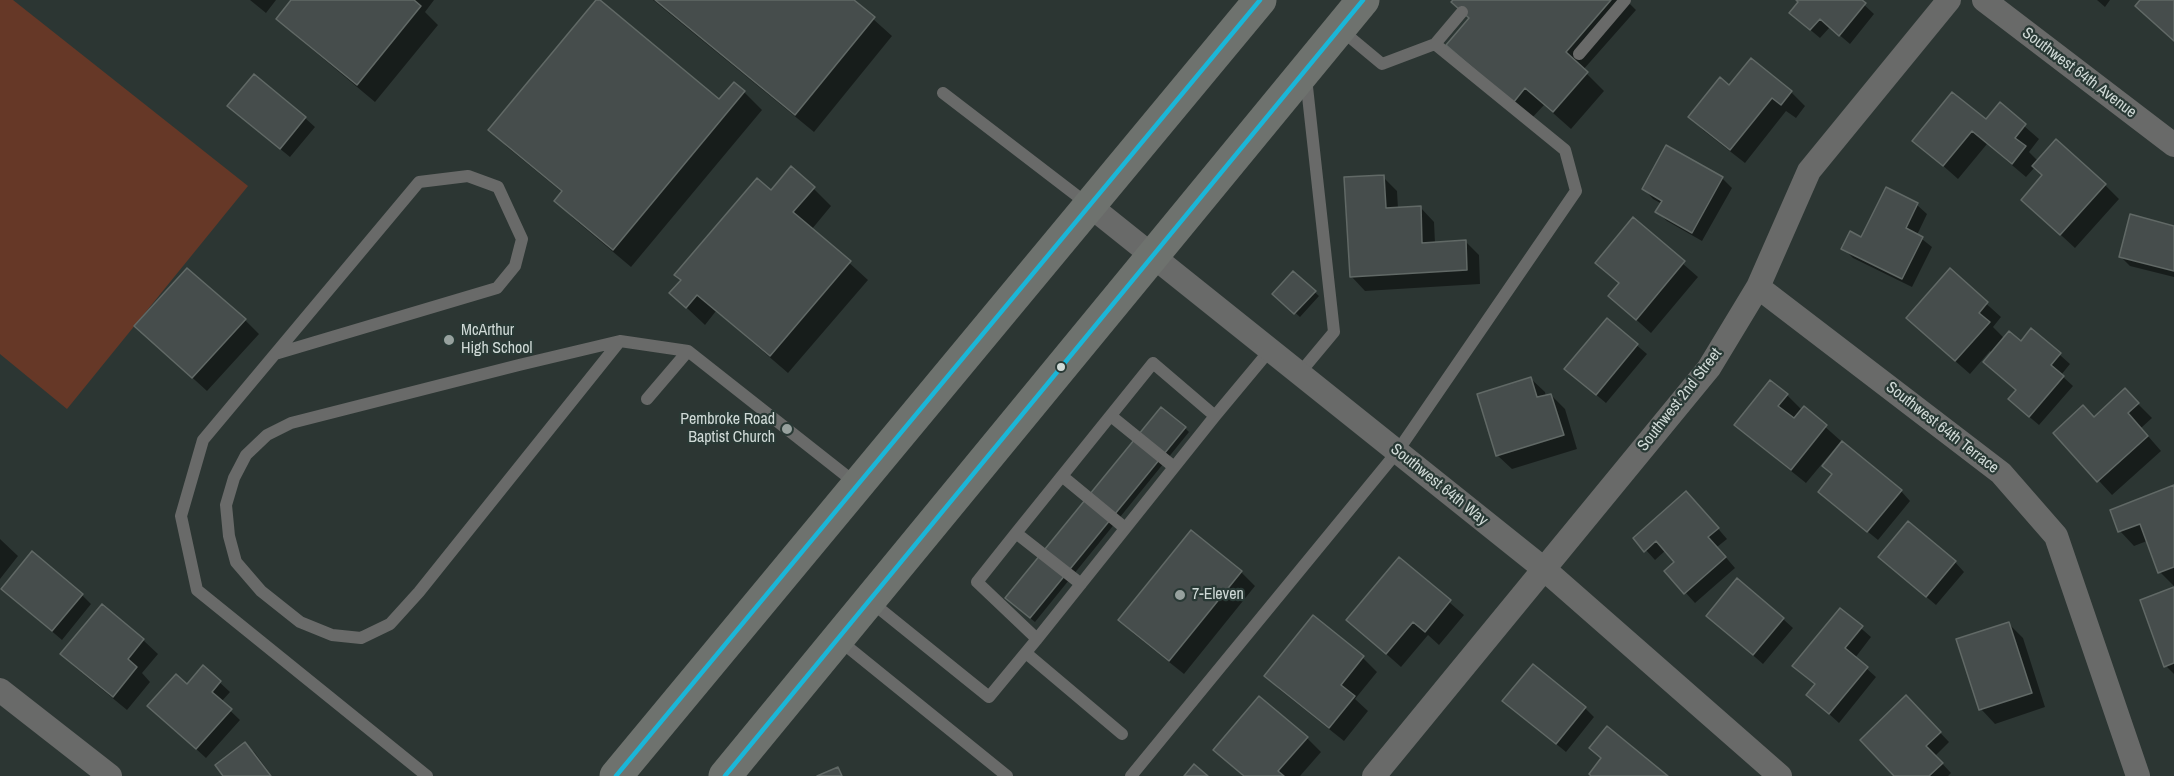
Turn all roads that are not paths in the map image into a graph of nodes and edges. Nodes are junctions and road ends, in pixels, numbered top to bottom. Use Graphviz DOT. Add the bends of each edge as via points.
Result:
graph roads {
  1 [pos="1260,0"];
  2 [pos="1363,0"];
  3 [pos="1625,0"];
  4 [pos="1949,0"];
  5 [pos="1984,0"];
  6 [pos="1462,12"];
  7 [pos="1340,28"];
  8 [pos="1435,44"];
  9 [pos="1579,54"];
  10 [pos="1305,71"];
  11 [pos="943,93"];
  12 [pos="2174,145"];
  13 [pos="1089,205"];
  14 [pos="1152,256"];
  15 [pos="1758,287"];
  16 [pos="620,341"];
  17 [pos="1270,350"];
  18 [pos="688,351"];
  19 [pos="275,354"];
  20 [pos="1299,374"];
  21 [pos="647,399"];
  22 [pos="1110,416"];
  23 [pos="1215,416"];
  24 [pos="1397,452"];
  25 [pos="1174,467"];
  26 [pos="1062,476"];
  27 [pos="858,485"];
  28 [pos="1125,528"];
  29 [pos="1016,532"];
  30 [pos="1544,569"];
  31 [pos="1081,584"];
  32 [pos="870,600"];
  33 [pos="838,639"];
  34 [pos="1037,639"];
  35 [pos="1026,653"];
  36 [pos="0,690"];
  37 [pos="1122,734"];
  38 [pos="110,776"];
  39 [pos="427,776"];
  40 [pos="616,776"];
  41 [pos="725,776"];
  42 [pos="1006,776"];
  43 [pos="1131,776"];
  44 [pos="1374,776"];
  45 [pos="1780,776"];
  46 [pos="2138,776"];
  1 -- 13 [label="highway"];
  2 -- 7 [label="highway"];
  3 -- 9 [label="lane"];
  4 -- 15 [label="street, Southwest 2nd Street" via="1809,171"];
  5 -- 12 [label="street, Southwest 64th Avenue"];
  6 -- 8 [label="lane"];
  7 -- 8 [label="lane" via="1382,64"];
  7 -- 10 [label="highway"];
  8 -- 24 [label="lane" via="1565,150 1576,191"];
  10 -- 14 [label="highway"];
  10 -- 20 [label="lane" via="1334,332"];
  11 -- 13 [label="lane"];
  13 -- 14 [label="street, Southwest 64th Way"];
  13 -- 27 [label="highway"];
  14 -- 17 [label="street, Southwest 64th Way"];
  14 -- 32 [label="highway"];
  15 -- 30 [label="street, Southwest 2nd Street" via="1709,368"];
  15 -- 46 [label="street, Southwest 64th Terrace" via="2001,472 2056,536"];
  16 -- 16 [label="lane" via="291,423 267,435 246,455 226,505 236,562 261,591 300,622 332,635 361,638 390,624"];
  16 -- 18 [label="lane"];
  17 -- 20 [label="street, Southwest 64th Way"];
  17 -- 23 [label="lane"];
  18 -- 21 [label="lane"];
  18 -- 27 [label="lane"];
  19 -- 19 [label="lane" via="497,288 515,266 522,240 498,188 468,176 419,182"];
  19 -- 39 [label="lane" via="203,440 181,516 197,590"];
  20 -- 24 [label="street, Southwest 64th Way"];
  22 -- 23 [label="lane" via="1153,363"];
  22 -- 25 [label="lane"];
  22 -- 26 [label="lane"];
  23 -- 25 [label="lane"];
  24 -- 30 [label="street, Southwest 64th Way"];
  24 -- 43 [label="lane"];
  25 -- 28 [label="lane"];
  26 -- 28 [label="lane"];
  26 -- 29 [label="lane"];
  27 -- 40 [label="highway"];
  28 -- 31 [label="lane"];
  29 -- 31 [label="lane"];
  29 -- 34 [label="lane" via="977,582"];
  30 -- 44 [label="street, Southwest 2nd Street"];
  30 -- 45 [label="street, Southwest 64th Way"];
  31 -- 34 [label="lane"];
  32 -- 33 [label="highway"];
  32 -- 35 [label="lane" via="988,697"];
  33 -- 41 [label="highway"];
  33 -- 42 [label="lane"];
  34 -- 35 [label="lane"];
  35 -- 37 [label="lane"];
  36 -- 38 [label="street"];
}
